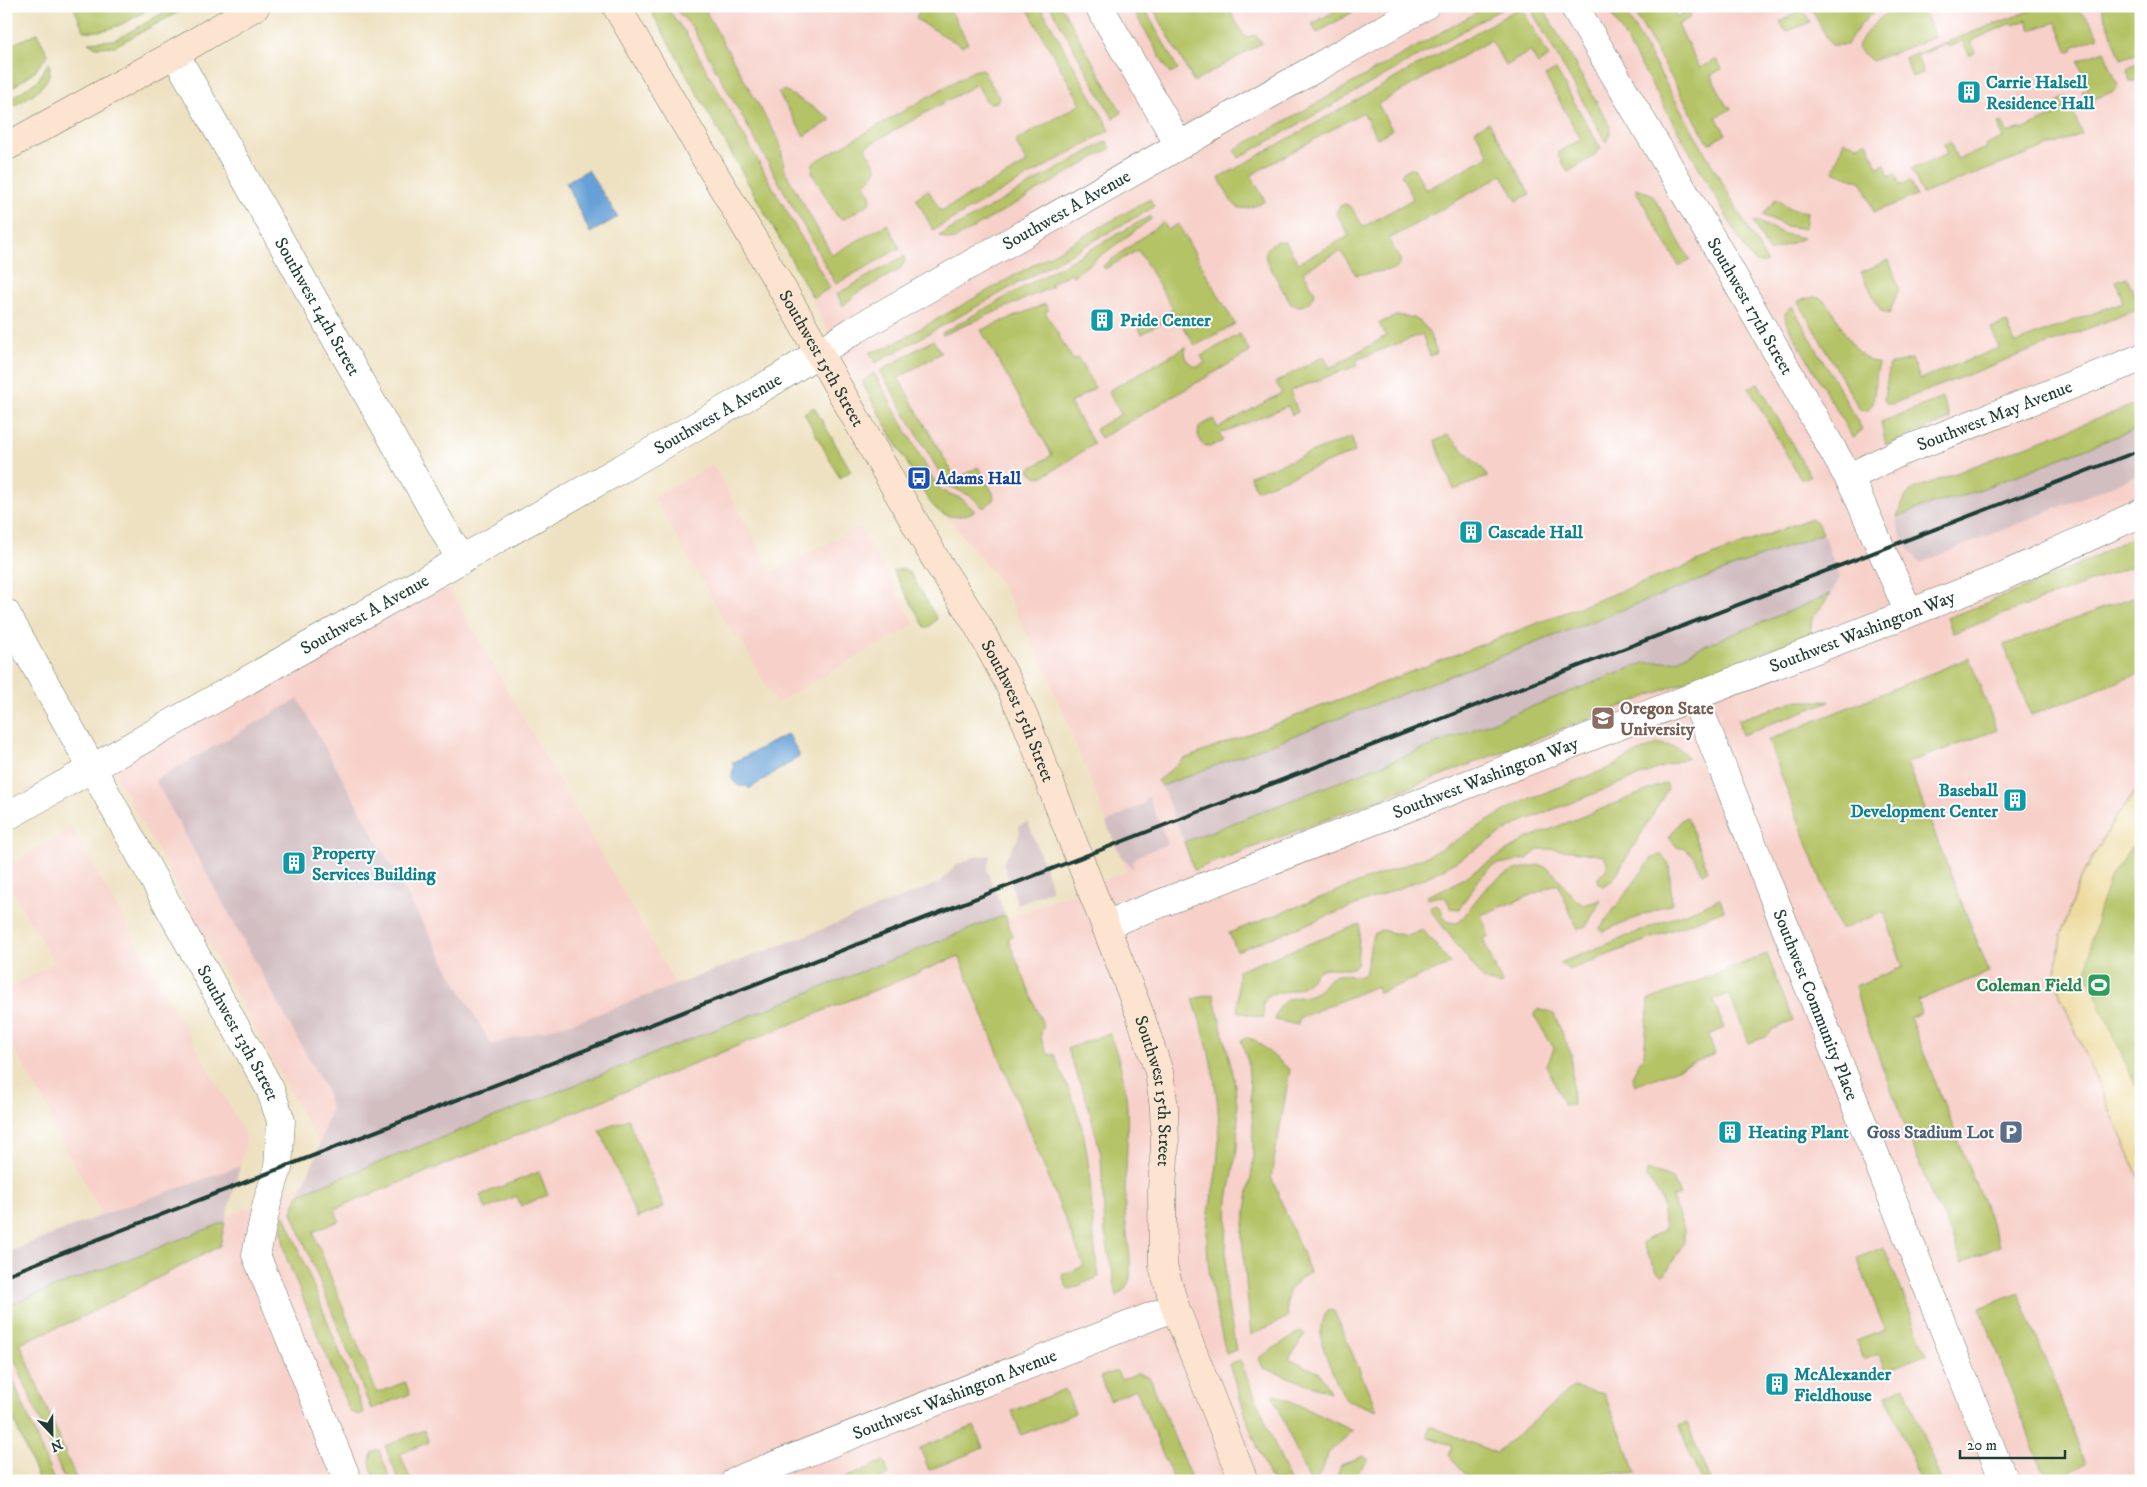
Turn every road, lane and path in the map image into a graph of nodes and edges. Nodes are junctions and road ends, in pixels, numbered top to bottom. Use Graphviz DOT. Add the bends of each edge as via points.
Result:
graph roads {
  1 [pos="256,6"];
  2 [pos="616,6"];
  3 [pos="1099,6"];
  4 [pos="1425,6"];
  5 [pos="1574,6"];
  6 [pos="175,54"];
  7 [pos="1179,145"];
  8 [pos="6,147"];
  9 [pos="819,352"];
  10 [pos="2141,358"];
  11 [pos="1849,477"];
  12 [pos="2141,513"];
  13 [pos="460,560"];
  14 [pos="6,613"];
  15 [pos="1909,613"];
  16 [pos="1694,696"];
  17 [pos="92,769"];
  18 [pos="6,817"];
  19 [pos="1105,925"];
  20 [pos="1175,1307"];
  21 [pos="782,1472"];
  22 [pos="348,1481"];
  23 [pos="735,1481"];
  24 [pos="1244,1481"];
  25 [pos="2004,1481"];
  1 -- 6 [label="main road"];
  2 -- 9 [label="main road, Southwest 15th Street"];
  3 -- 7 [label="street"];
  4 -- 7 [label="street, Southwest A Avenue"];
  5 -- 11 [label="street, Southwest 17th Street"];
  6 -- 8 [label="main road"];
  6 -- 13 [label="street, Southwest 14th Street"];
  7 -- 9 [label="street, Southwest A Avenue"];
  9 -- 13 [label="street, Southwest A Avenue" via="681,435"];
  9 -- 19 [label="main road, Southwest 15th Street" via="1008,682"];
  10 -- 11 [label="street, Southwest May Avenue" via="1901,452"];
  11 -- 15 [label="street, Southwest 17th Street" via="1884,550"];
  12 -- 15 [label="street, Southwest Washington Way" via="2006,576"];
  13 -- 17 [label="street, Southwest A Avenue"];
  14 -- 17 [label="street, Southwest 13th Street"];
  15 -- 16 [label="street, Southwest Washington Way"];
  16 -- 19 [label="street, Southwest Washington Way"];
  16 -- 25 [label="street, Southwest Community Place"];
  17 -- 18 [label="street, Southwest A Avenue"];
  17 -- 22 [label="street, Southwest 13th Street" via="270,1089 281,1121 278,1168 256,1255"];
  19 -- 20 [label="main road, Southwest 15th Street" via="1159,1072 1165,1144 1161,1237 1163,1266"];
  20 -- 21 [label="street, Southwest Washington Avenue"];
  20 -- 24 [label="main road, Southwest 15th Street"];
  21 -- 23 [label="street, Southwest Washington Avenue"];
}
